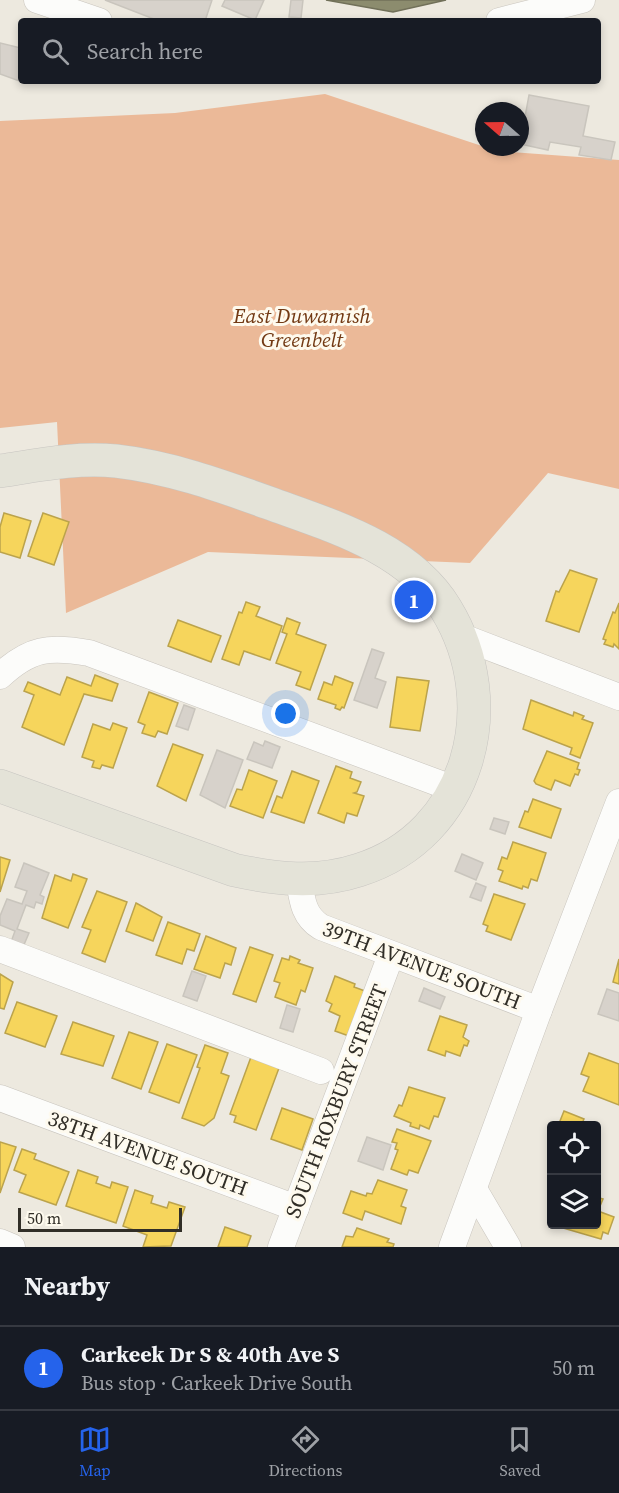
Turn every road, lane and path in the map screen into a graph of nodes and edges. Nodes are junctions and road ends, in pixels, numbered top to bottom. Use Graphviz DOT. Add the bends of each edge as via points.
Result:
graph roads {
  1 [pos="37,0"];
  2 [pos="582,0"];
  3 [pos="90,18"];
  4 [pos="511,18"];
  5 [pos="0,471"];
  6 [pos="460,636"];
  7 [pos="8,669"];
  8 [pos="619,697"];
  9 [pos="0,786"];
  10 [pos="457,790"];
  11 [pos="619,802"];
  12 [pos="299,880"];
  13 [pos="0,949"];
  14 [pos="392,955"];
  15 [pos="538,1010"];
  16 [pos="321,1071"];
  17 [pos="0,1098"];
  18 [pos="474,1189"];
  19 [pos="296,1208"];
  20 [pos="0,1242"];
  21 [pos="12,1247"];
  22 [pos="281,1247"];
  23 [pos="452,1247"];
  24 [pos="508,1247"];
  1 -- 3 [label="street"];
  2 -- 4 [label="street"];
  5 -- 6 [label="main road" via="86,460 115,461 200,478 310,517 383,550 427,586 446,608"];
  6 -- 8 [label="street"];
  6 -- 10 [label="main road" via="469,665 474,726 469,759"];
  7 -- 10 [label="street" via="49,648 89,653"];
  9 -- 12 [label="main road" via="234,870"];
  10 -- 12 [label="main road" via="417,837 389,858 358,871"];
  11 -- 15 [label="street"];
  12 -- 14 [label="street, 39TH AVENUE SOUTH" via="303,907 314,922"];
  13 -- 16 [label="street"];
  14 -- 15 [label="street, 39TH AVENUE SOUTH"];
  14 -- 19 [label="street, SOUTH ROXBURY STREET"];
  15 -- 18 [label="street"];
  17 -- 19 [label="street, 38TH AVENUE SOUTH"];
  18 -- 23 [label="street"];
  18 -- 24 [label="street"];
  19 -- 22 [label="street, SOUTH ROXBURY STREET"];
  20 -- 21 [label="street"];
}
